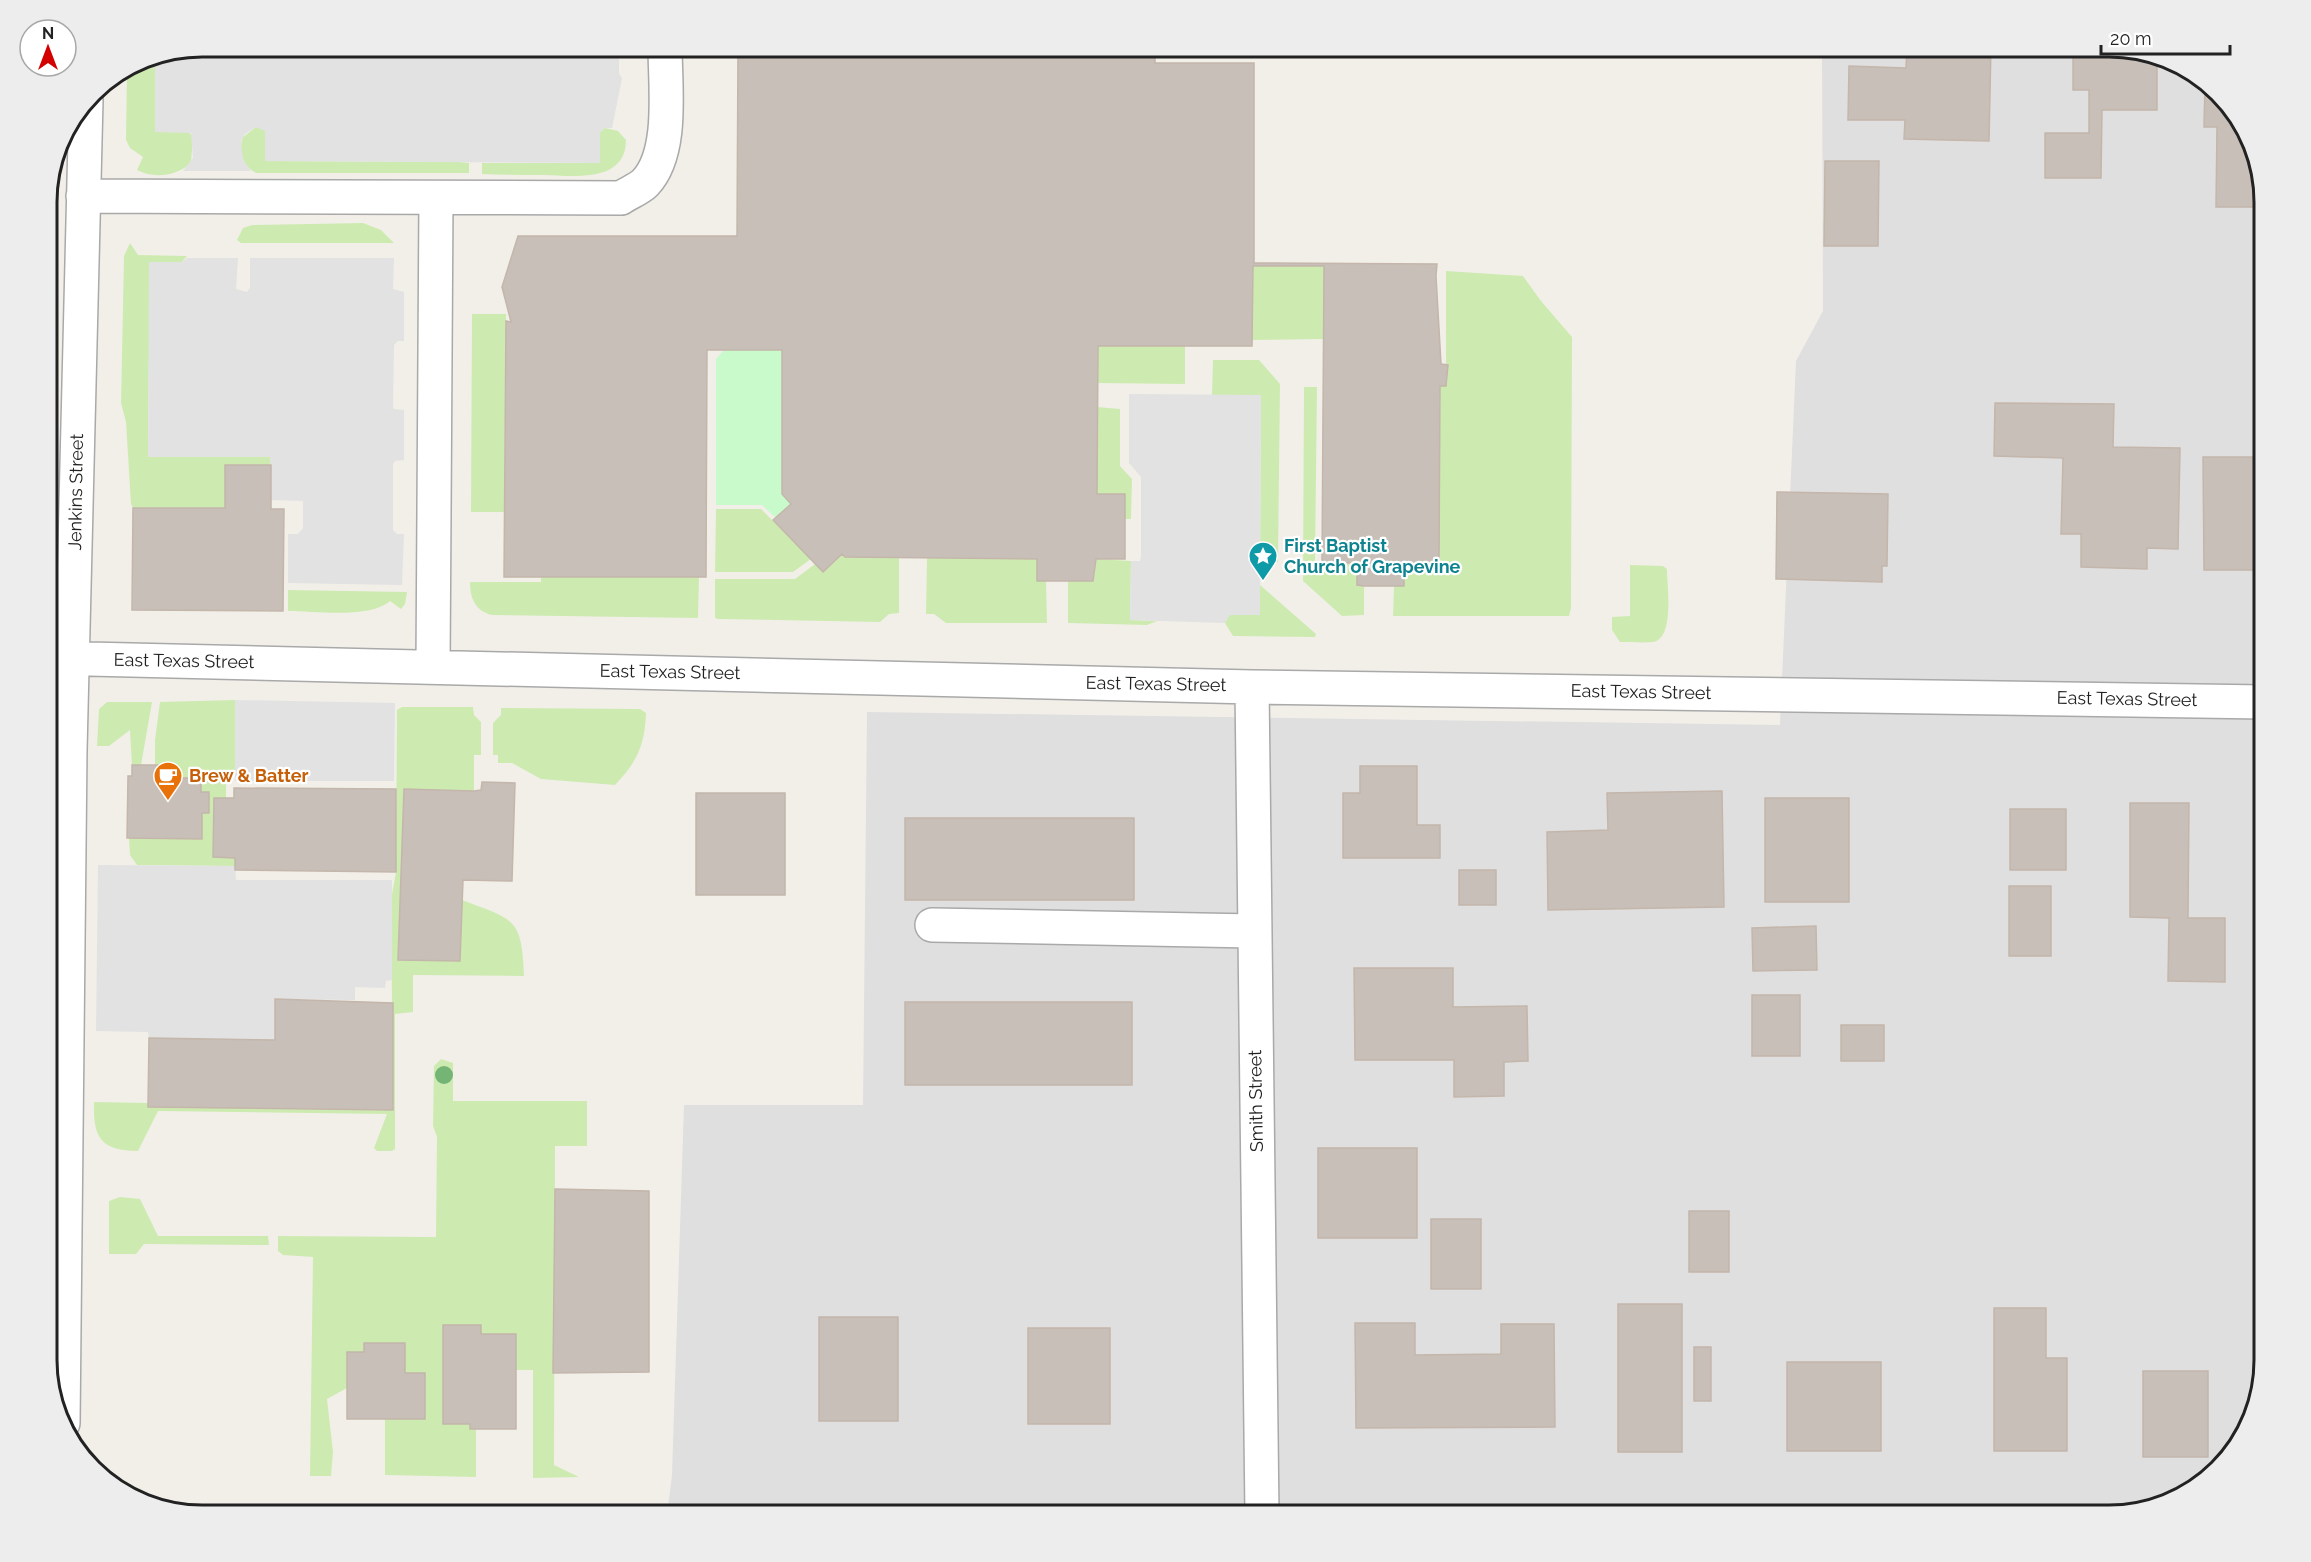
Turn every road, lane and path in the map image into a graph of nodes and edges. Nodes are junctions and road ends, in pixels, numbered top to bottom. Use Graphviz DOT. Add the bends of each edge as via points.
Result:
graph roads {
  1 [pos="665,57"];
  2 [pos="86,115"];
  3 [pos="83,196"];
  4 [pos="436,198"];
  5 [pos="59,658"];
  6 [pos="432,667"];
  7 [pos="1252,687"];
  8 [pos="2254,702"];
  9 [pos="932,925"];
  10 [pos="1253,931"];
  11 [pos="63,1401"];
  12 [pos="1262,1505"];
  1 -- 4 [label="street" via="660,159 644,183 621,198"];
  2 -- 3 [label="street, Jenkins Street"];
  3 -- 4 [label="street"];
  3 -- 5 [label="street, Jenkins Street"];
  4 -- 6 [label="street"];
  5 -- 6 [label="street, East Texas Street"];
  5 -- 11 [label="street, Jenkins Street"];
  6 -- 7 [label="street, East Texas Street"];
  7 -- 8 [label="street, East Texas Street"];
  7 -- 10 [label="street, Smith Street"];
  9 -- 10 [label="street"];
  10 -- 12 [label="street, Smith Street"];
}
